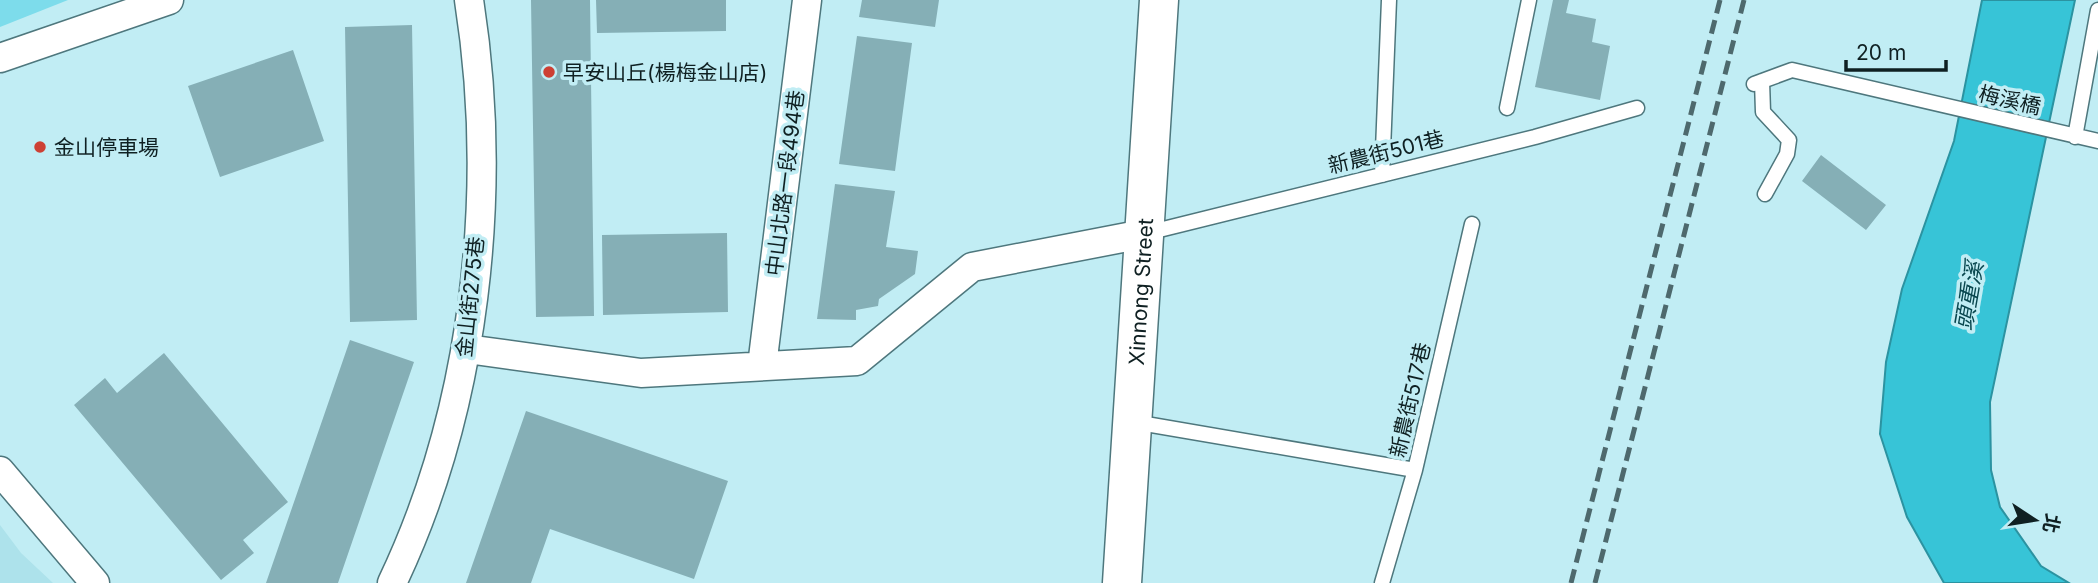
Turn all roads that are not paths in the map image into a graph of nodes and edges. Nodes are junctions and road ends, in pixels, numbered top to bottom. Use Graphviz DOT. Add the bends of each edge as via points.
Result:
graph roads {
  1 [pos="169,0"];
  2 [pos="469,0"];
  3 [pos="807,0"];
  4 [pos="1159,0"];
  5 [pos="1389,0"];
  6 [pos="1529,0"];
  7 [pos="2098,10"];
  8 [pos="0,58"];
  9 [pos="1507,108"];
  10 [pos="1637,108"];
  11 [pos="2074,136"];
  12 [pos="2098,141"];
  13 [pos="1382,174"];
  14 [pos="1765,194"];
  15 [pos="1472,224"];
  16 [pos="1143,234"];
  17 [pos="467,349"];
  18 [pos="762,366"];
  19 [pos="1133,422"];
  20 [pos="1415,470"];
  21 [pos="0,471"];
  22 [pos="95,583"];
  23 [pos="392,583"];
  24 [pos="1122,583"];
  25 [pos="1382,583"];
  1 -- 8 [label="street"];
  2 -- 17 [label="street, 金山街275巷" via="483,110"];
  3 -- 18 [label="street, 中山北路一段494巷"];
  4 -- 16 [label="street, Xinnong Street"];
  5 -- 13 [label="lane"];
  6 -- 9 [label="lane"];
  7 -- 11 [label="lane"];
  10 -- 13 [label="lane, 新農街501巷"];
  11 -- 12 [label="lane"];
  11 -- 14 [label="lane, 梅溪橋" via="1792,70 1758,82 1763,112 1789,140 1787,154"];
  13 -- 16 [label="lane, 新農街501巷"];
  15 -- 20 [label="lane, 新農街517巷"];
  16 -- 18 [label="street" via="972,267 857,361"];
  16 -- 19 [label="street, Xinnong Street"];
  17 -- 18 [label="street" via="641,373"];
  17 -- 23 [label="street, 金山街275巷" via="412,540"];
  19 -- 20 [label="lane"];
  19 -- 24 [label="street, Xinnong Street"];
  20 -- 25 [label="lane, 新農街517巷"];
  21 -- 22 [label="street"];
}
